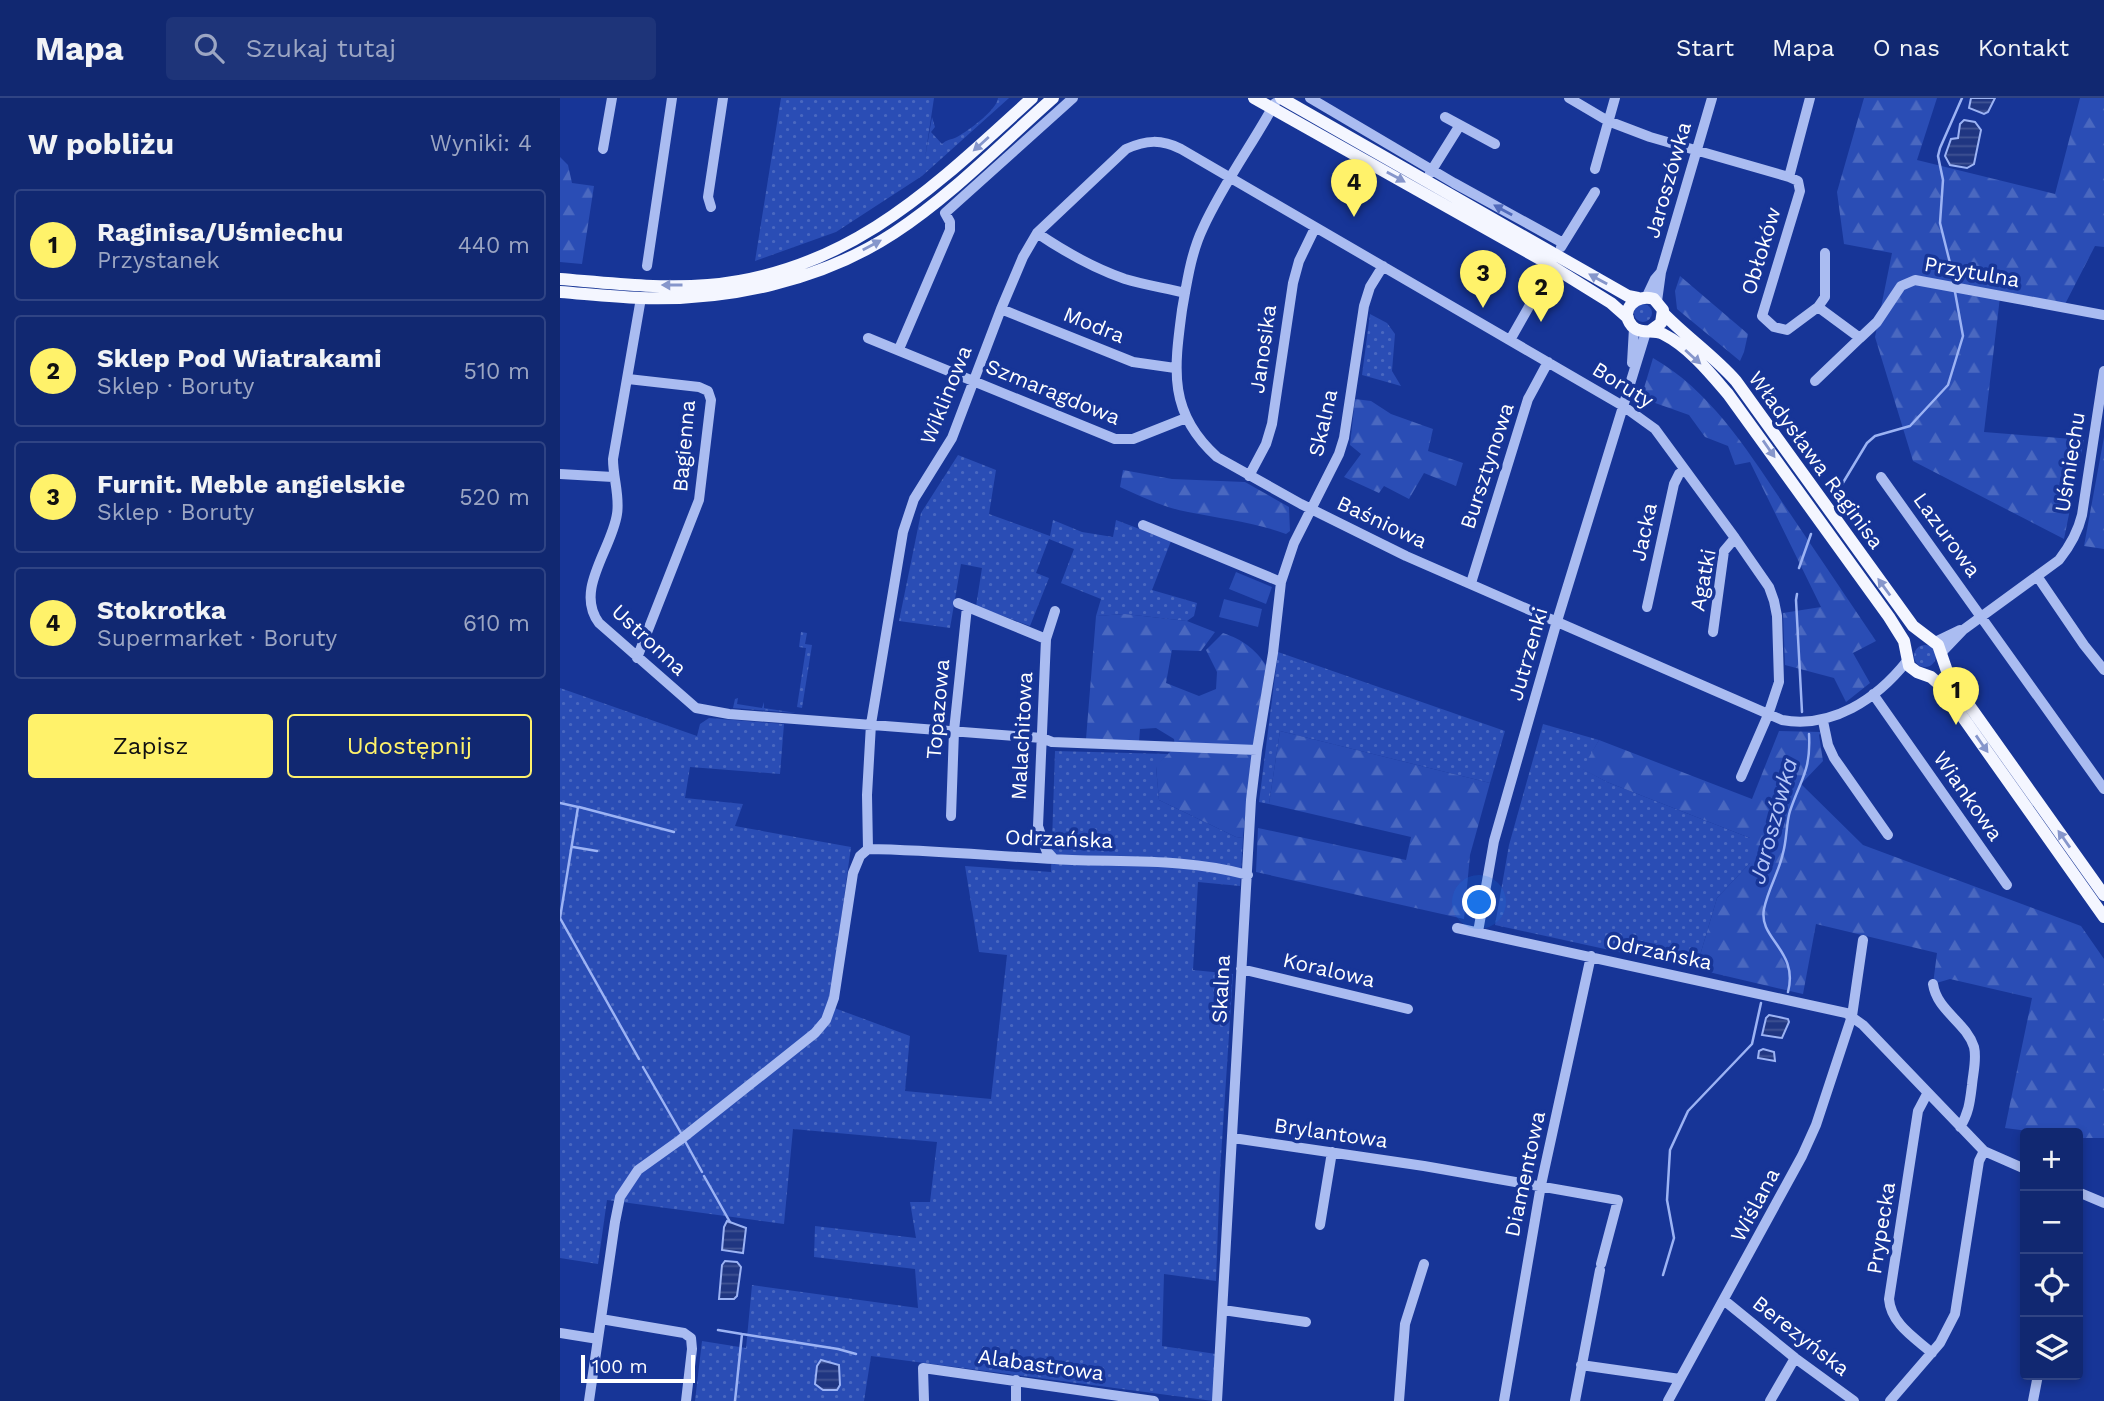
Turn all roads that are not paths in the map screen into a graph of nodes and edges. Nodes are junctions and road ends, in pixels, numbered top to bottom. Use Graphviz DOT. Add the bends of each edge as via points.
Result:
graph roads {
  1 [pos="612,98"];
  2 [pos="672,98"];
  3 [pos="723,98"];
  4 [pos="1032,98"];
  5 [pos="1052,98"];
  6 [pos="1073,98"];
  7 [pos="1254,98"];
  8 [pos="1310,98"];
  9 [pos="1569,98"];
  10 [pos="1615,98"];
  11 [pos="1712,98"];
  12 [pos="1810,98"];
  13 [pos="1277,101"];
  14 [pos="1445,117"];
  15 [pos="1608,121"];
  16 [pos="1460,125"];
  17 [pos="1332,134"];
  18 [pos="1495,144"];
  19 [pos="603,149"];
  20 [pos="1697,150"];
  21 [pos="1595,169"];
  22 [pos="1429,176"];
  23 [pos="1230,177"];
  24 [pos="1789,177"];
  25 [pos="1594,192"];
  26 [pos="711,207"];
  27 [pos="1315,228"];
  28 [pos="1037,233"];
  29 [pos="1563,243"];
  30 [pos="1825,253"];
  31 [pos="1556,262"];
  32 [pos="647,266"];
  33 [pos="1382,266"];
  34 [pos="560,279"];
  35 [pos="560,292"];
  36 [pos="1185,293"];
  37 [pos="641,298"];
  38 [pos="1651,302"];
  39 [pos="1818,306"];
  40 [pos="1002,309"];
  41 [pos="2104,315"];
  42 [pos="1640,327"];
  43 [pos="869,338"];
  44 [pos="1860,338"];
  45 [pos="1510,340"];
  46 [pos="899,349"];
  47 [pos="1548,362"];
  48 [pos="1175,368"];
  49 [pos="2104,371"];
  50 [pos="628,379"];
  51 [pos="974,380"];
  52 [pos="1815,381"];
  53 [pos="1623,406"];
  54 [pos="1185,418"];
  55 [pos="1685,470"];
  56 [pos="560,474"];
  57 [pos="1249,476"];
  58 [pos="613,477"];
  59 [pos="1881,477"];
  60 [pos="1311,509"];
  61 [pos="1143,525"];
  62 [pos="1735,538"];
  63 [pos="2037,576"];
  64 [pos="1281,582"];
  65 [pos="1471,583"];
  66 [pos="1647,607"];
  67 [pos="1055,611"];
  68 [pos="1981,616"];
  69 [pos="1557,621"];
  70 [pos="1713,632"];
  71 [pos="1046,639"];
  72 [pos="1937,647"];
  73 [pos="1907,657"];
  74 [pos="637,658"];
  75 [pos="2104,670"];
  76 [pos="1920,673"];
  77 [pos="1885,685"];
  78 [pos="1873,694"];
  79 [pos="1768,715"];
  80 [pos="1823,721"];
  81 [pos="871,724"];
  82 [pos="954,731"];
  83 [pos="1042,738"];
  84 [pos="1257,750"];
  85 [pos="1741,777"];
  86 [pos="2104,789"];
  87 [pos="951,816"];
  88 [pos="1888,835"];
  89 [pos="869,849"];
  90 [pos="1054,859"];
  91 [pos="1248,875"];
  92 [pos="2007,885"];
  93 [pos="2104,895"];
  94 [pos="2104,917"];
  95 [pos="1457,928"];
  96 [pos="1478,932"];
  97 [pos="1863,940"];
  98 [pos="1591,956"];
  99 [pos="1241,969"];
  100 [pos="1933,984"];
  101 [pos="1408,1009"];
  102 [pos="1852,1016"];
  103 [pos="1927,1094"];
  104 [pos="1960,1127"];
  105 [pos="1233,1138"];
  106 [pos="1984,1151"];
  107 [pos="1332,1152"];
  108 [pos="2020,1167"];
  109 [pos="1541,1185"];
  110 [pos="2083,1194"];
  111 [pos="2104,1203"];
  112 [pos="1320,1225"];
  113 [pos="1424,1264"];
  114 [pos="1725,1301"];
  115 [pos="1223,1310"];
  116 [pos="601,1319"];
  117 [pos="1306,1322"];
  118 [pos="560,1333"];
  119 [pos="598,1339"];
  120 [pos="1932,1353"];
  121 [pos="1795,1358"];
  122 [pos="1581,1365"];
  123 [pos="1680,1379"];
  124 [pos="1017,1380"];
  125 [pos="2037,1380"];
  126 [pos="1111,1398"];
  127 [pos="589,1401"];
  128 [pos="686,1401"];
  129 [pos="924,1401"];
  130 [pos="1016,1401"];
  131 [pos="1154,1401"];
  132 [pos="1217,1401"];
  133 [pos="1399,1401"];
  134 [pos="1504,1401"];
  135 [pos="1575,1401"];
  136 [pos="1668,1401"];
  137 [pos="1770,1401"];
  138 [pos="1854,1401"];
  139 [pos="1890,1401"];
  140 [pos="2033,1401"];
  1 -- 19 [label="street"];
  2 -- 32 [label="street"];
  3 -- 26 [label="street" via="708,197"];
  4 -- 34 [label="main road, one-way" via="913,203 858,238 810,261 749,279 707,285 644,286"];
  37 -- 5 [label="main road, one-way" via="709,296 762,288 869,247 937,202"];
  6 -- 46 [label="street" via="945,213 950,230"];
  7 -- 13 [label="main road, Władysława Raginisa"];
  8 -- 22 [label="street"];
  9 -- 15 [label="street"];
  10 -- 15 [label="street"];
  11 -- 20 [label="street, Jaroszówka"];
  12 -- 24 [label="street"];
  13 -- 17 [label="main road, Władysława Raginisa"];
  13 -- 23 [label="street, Baśniowa"];
  14 -- 16 [label="street"];
  15 -- 20 [label="street"];
  15 -- 21 [label="street"];
  16 -- 18 [label="street"];
  16 -- 22 [label="street"];
  17 -- 22 [label="main road, Władysława Raginisa"];
  17 -- 31 [label="main road, Władysława Raginisa, one-way" via="1443,202"];
  20 -- 24 [label="street"];
  20 -- 38 [label="street, Jaroszówka"];
  29 -- 22 [label="street, one-way"];
  22 -- 31 [label="main road, Władysława Raginisa"];
  23 -- 27 [label="street, Boruty"];
  23 -- 28 [label="street, Wiklinowa" via="1169,142 1142,142 1126,149"];
  23 -- 36 [label="street, Baśniowa" via="1202,228"];
  24 -- 39 [label="street, Obłoków" via="1798,181 1800,191 1762,316 1774,327 1787,330"];
  25 -- 29 [label="street"];
  27 -- 33 [label="street, Boruty"];
  27 -- 57 [label="street, Janosika" via="1293,283 1272,424"];
  28 -- 36 [label="street" via="1093,266"];
  28 -- 40 [label="street, Wiklinowa"];
  29 -- 31 [label="street"];
  30 -- 39 [label="street" via="1825,297"];
  38 -- 31 [label="main road, Władysława Raginisa, one-way"];
  31 -- 42 [label="main road, Władysława Raginisa"];
  31 -- 45 [label="street"];
  33 -- 45 [label="street, Boruty"];
  33 -- 60 [label="street, Skalna" via="1364,306 1344,438"];
  35 -- 37 [label="main road"];
  36 -- 48 [label="street, Baśniowa"];
  37 -- 50 [label="street, Ustronna"];
  38 -- 42 [label="main road" via="1661,323"];
  38 -- 42 [label="main road" via="1629,307"];
  72 -- 38 [label="main road, Władysława Raginisa, one-way" via="1913,626 1736,381"];
  39 -- 44 [label="street"];
  40 -- 48 [label="street, Modra" via="1133,362"];
  40 -- 51 [label="street, Wiklinowa"];
  41 -- 44 [label="street, Przytulna" via="1915,281 1901,286 1877,323"];
  42 -- 53 [label="street, Jutrzenki"];
  42 -- 73 [label="main road, Władysława Raginisa, one-way" via="1666,335 1681,346 1728,394 1889,617 1904,641"];
  43 -- 46 [label="street, Szmaragdowa"];
  44 -- 52 [label="street"];
  45 -- 47 [label="street, Boruty"];
  46 -- 51 [label="street, Szmaragdowa"];
  47 -- 53 [label="street, Boruty"];
  47 -- 65 [label="street, Bursztynowa" via="1528,399"];
  48 -- 54 [label="street, Baśniowa"];
  49 -- 63 [label="street, Uśmiechu" via="2080,525 2059,560"];
  50 -- 58 [label="street, Ustronna"];
  50 -- 74 [label="street, Bagienna" via="699,387 708,391 711,400 699,500"];
  51 -- 54 [label="street, Szmaragdowa" via="1115,439 1133,439"];
  51 -- 81 [label="street, Wiklinowa" via="952,438 907,515"];
  53 -- 55 [label="street, Boruty" via="1655,429"];
  53 -- 69 [label="street, Jutrzenki"];
  54 -- 57 [label="street, Baśniowa" via="1217,457"];
  55 -- 62 [label="street, Boruty"];
  55 -- 66 [label="street, Jacka" via="1674,484"];
  56 -- 58 [label="street"];
  57 -- 60 [label="street, Baśniowa"];
  58 -- 74 [label="street, Ustronna" via="618,496 616,519 592,585 591,608 599,623"];
  59 -- 68 [label="street, Lazurowa"];
  60 -- 64 [label="street, Skalna"];
  60 -- 65 [label="street, Baśniowa"];
  61 -- 64 [label="street"];
  62 -- 70 [label="street, Agatki" via="1724,551"];
  62 -- 79 [label="street, Boruty" via="1769,587 1777,616 1779,682"];
  63 -- 68 [label="street, Uśmiechu"];
  63 -- 75 [label="street"];
  64 -- 84 [label="street, Skalna"];
  65 -- 69 [label="street, Baśniowa"];
  67 -- 71 [label="street, Malachitowa"];
  68 -- 72 [label="street, Uśmiechu"];
  68 -- 86 [label="street, Lazurowa"];
  69 -- 79 [label="street, Baśniowa"];
  69 -- 96 [label="street, Jutrzenki" via="1494,841"];
  71 -- 82 [label="street, Topazowa" via="963,605"];
  71 -- 83 [label="street, Malachitowa"];
  72 -- 73 [label="main road" via="1920,638 1912,642"];
  72 -- 76 [label="main road" via="1938,668"];
  93 -- 72 [label="main road, Władysława Raginisa, one-way" via="1949,677"];
  73 -- 76 [label="main road"];
  73 -- 77 [label="street, Baśniowa"];
  74 -- 81 [label="street, Ustronna" via="696,708"];
  76 -- 77 [label="street, Baśniowa"];
  76 -- 94 [label="main road, one-way" via="1936,680"];
  77 -- 78 [label="street, Baśniowa"];
  78 -- 80 [label="street, Baśniowa"];
  78 -- 92 [label="street, Wiankowa"];
  79 -- 80 [label="street, Baśniowa" via="1796,723"];
  79 -- 85 [label="street, Boruty"];
  80 -- 88 [label="street" via="1834,758"];
  81 -- 82 [label="street, Ustronna"];
  81 -- 89 [label="street, Wiklinowa"];
  82 -- 83 [label="street, Ustronna"];
  82 -- 87 [label="street, Topazowa"];
  83 -- 84 [label="street, Ustronna"];
  83 -- 90 [label="street, Malachitowa" via="1038,830"];
  84 -- 91 [label="street, Skalna"];
  89 -- 90 [label="street, Odrzańska"];
  89 -- 116 [label="street" via="860,856 853,873 834,998 826,1020 638,1170 621,1197"];
  90 -- 91 [label="street, Odrzańska" via="1190,864"];
  91 -- 99 [label="street, Skalna"];
  95 -- 96 [label="street, Odrzańska"];
  96 -- 98 [label="street, Odrzańska"];
  97 -- 102 [label="street"];
  98 -- 102 [label="street, Odrzańska"];
  98 -- 109 [label="street, Diamentowa"];
  99 -- 101 [label="street, Koralowa"];
  99 -- 105 [label="street, Skalna"];
  100 -- 104 [label="street" via="1936,999 1974,1048 1969,1112"];
  102 -- 103 [label="street, Odrzańska"];
  102 -- 114 [label="street, Wiślana" via="1816,1125"];
  103 -- 104 [label="street, Odrzańska"];
  103 -- 120 [label="street, Prypecka" via="1918,1111 1889,1299 1896,1320"];
  104 -- 106 [label="street, Odrzańska"];
  105 -- 107 [label="street, Brylantowa"];
  105 -- 115 [label="street, Skalna"];
  106 -- 108 [label="street, Odrzańska"];
  106 -- 120 [label="street" via="1955,1314"];
  107 -- 109 [label="street, Brylantowa"];
  107 -- 112 [label="street"];
  109 -- 122 [label="street, Brylantowa" via="1618,1200"];
  109 -- 134 [label="street, Diamentowa"];
  110 -- 111 [label="street"];
  113 -- 133 [label="street" via="1405,1324"];
  114 -- 121 [label="street, Berezyńska"];
  114 -- 123 [label="street, Wiślana"];
  115 -- 117 [label="street"];
  115 -- 132 [label="street, Skalna"];
  116 -- 119 [label="street"];
  116 -- 128 [label="street" via="691,1338"];
  118 -- 119 [label="street"];
  119 -- 127 [label="street"];
  120 -- 139 [label="street"];
  121 -- 137 [label="street"];
  121 -- 138 [label="street, Berezyńska"];
  122 -- 123 [label="street"];
  122 -- 135 [label="street"];
  123 -- 136 [label="street, Wiślana"];
  124 -- 126 [label="street, Alabastrowa"];
  124 -- 129 [label="street, Alabastrowa" via="923,1368"];
  124 -- 130 [label="street"];
  125 -- 140 [label="street"];
  126 -- 131 [label="street, Alabastrowa"];
}
